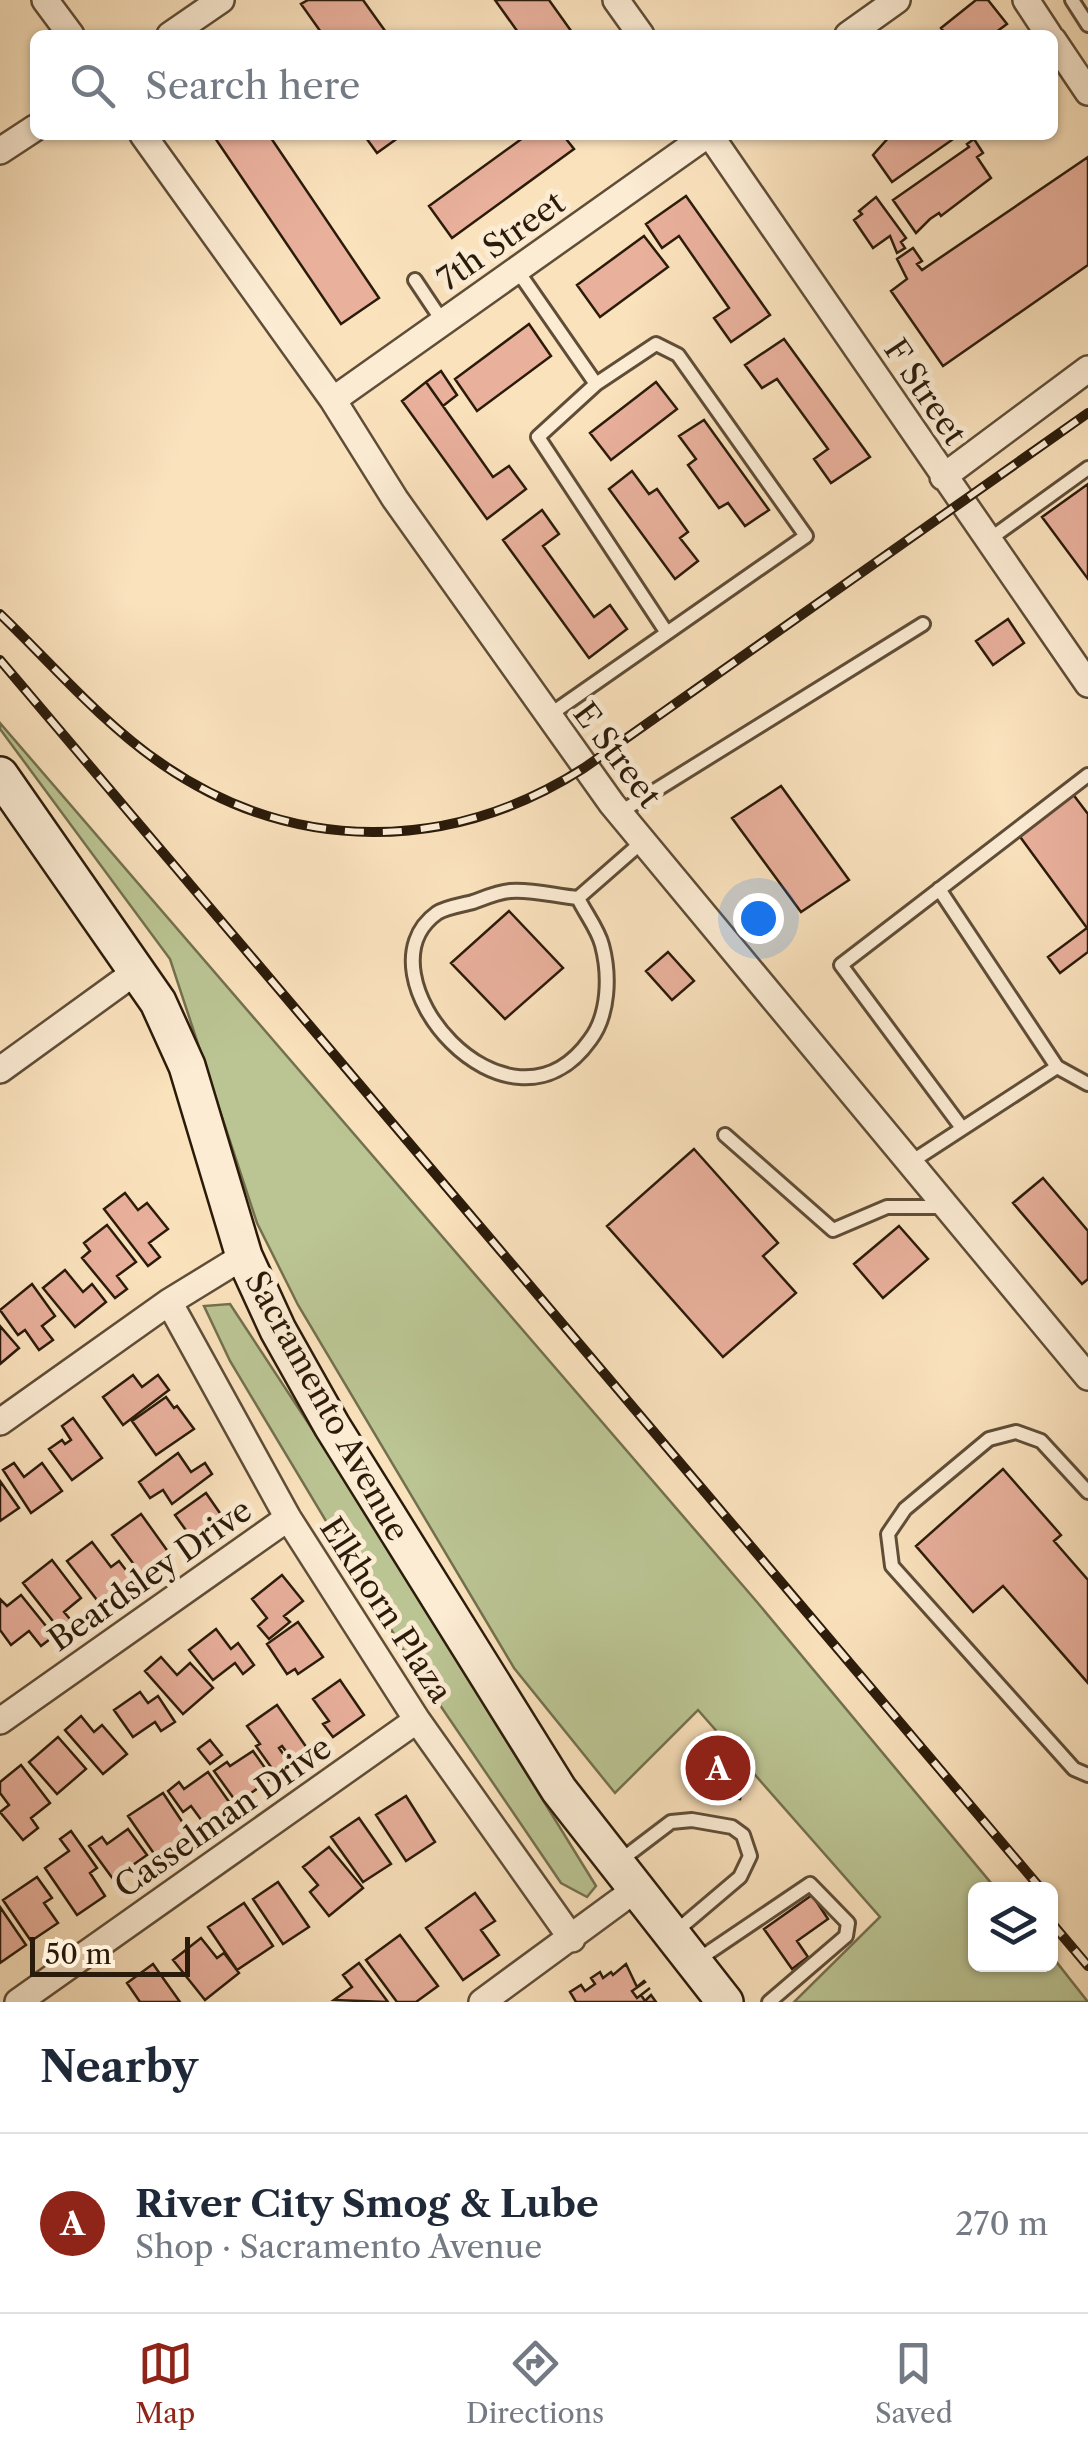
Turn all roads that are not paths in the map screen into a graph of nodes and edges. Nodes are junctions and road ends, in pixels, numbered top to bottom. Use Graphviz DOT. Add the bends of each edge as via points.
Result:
graph roads {
  1 [pos="45,0"];
  2 [pos="220,0"];
  3 [pos="616,0"];
  4 [pos="897,0"];
  5 [pos="1026,0"];
  6 [pos="1072,0"];
  7 [pos="1088,25"];
  8 [pos="66,30"];
  9 [pos="177,30"];
  10 [pos="637,30"];
  11 [pos="855,30"];
  12 [pos="1046,30"];
  13 [pos="1058,48"];
  14 [pos="1088,92"];
  15 [pos="30,131"];
  16 [pos="147,140"];
  17 [pos="702,140"];
  18 [pos="712,140"];
  19 [pos="0,152"];
  20 [pos="517,270"];
  21 [pos="415,280"];
  22 [pos="443,322"];
  23 [pos="1088,369"];
  24 [pos="596,384"];
  25 [pos="333,400"];
  26 [pos="1088,468"];
  27 [pos="943,477"];
  28 [pos="987,541"];
  29 [pos="923,624"];
  30 [pos="667,633"];
  31 [pos="1088,684"];
  32 [pos="548,716"];
  33 [pos="0,775"];
  34 [pos="1088,775"];
  35 [pos="619,813"];
  36 [pos="642,842"];
  37 [pos="939,890"];
  38 [pos="578,898"];
  39 [pos="138,970"];
  40 [pos="1056,1066"];
  41 [pos="0,1070"];
  42 [pos="1088,1084"];
  43 [pos="962,1128"];
  44 [pos="725,1135"];
  45 [pos="911,1162"];
  46 [pos="948,1206"];
  47 [pos="244,1256"];
  48 [pos="168,1302"];
  49 [pos="1088,1377"];
  50 [pos="0,1422"];
  51 [pos="1088,1492"];
  52 [pos="288,1518"];
  53 [pos="418,1720"];
  54 [pos="0,1721"];
  55 [pos="1088,1774"];
  56 [pos="626,1876"];
  57 [pos="672,1935"];
  58 [pos="572,1938"];
  59 [pos="694,1963"];
  60 [pos="510,1994"];
  61 [pos="18,2002"];
  62 [pos="482,2002"];
  63 [pos="724,2002"];
  64 [pos="770,2002"];
  1 -- 8 [label="street"];
  2 -- 9 [label="street"];
  3 -- 10 [label="street"];
  4 -- 11 [label="street"];
  5 -- 12 [label="street"];
  6 -- 7 [label="lane"];
  13 -- 14 [label="street"];
  15 -- 19 [label="street"];
  16 -- 25 [label="street, E Street"];
  17 -- 20 [label="street, 7th Street"];
  18 -- 27 [label="street, F Street"];
  20 -- 22 [label="street, 7th Street"];
  20 -- 24 [label="lane"];
  21 -- 22 [label="lane"];
  22 -- 25 [label="street, 7th Street"];
  23 -- 27 [label="street"];
  24 -- 30 [label="lane" via="538,437"];
  24 -- 30 [label="lane" via="656,344 678,355 806,536"];
  25 -- 32 [label="street, E Street"];
  26 -- 28 [label="lane"];
  27 -- 28 [label="street, F Street"];
  28 -- 31 [label="street, F Street"];
  29 -- 35 [label="lane"];
  30 -- 32 [label="lane"];
  32 -- 35 [label="street, E Street"];
  33 -- 39 [label="main road, Sacramento Avenue"];
  34 -- 37 [label="lane"];
  35 -- 36 [label="street, E Street"];
  36 -- 38 [label="lane"];
  36 -- 45 [label="street, E Street"];
  37 -- 40 [label="lane"];
  37 -- 43 [label="lane" via="841,966"];
  38 -- 38 [label="lane" via="510,891 438,912 422,930 412,955 415,983 449,1040 476,1064 505,1076 541,1077 577,1060 600,1027 607,986 602,944"];
  39 -- 41 [label="street"];
  39 -- 47 [label="main road, Sacramento Avenue" via="188,1066"];
  40 -- 42 [label="lane"];
  40 -- 43 [label="lane"];
  43 -- 45 [label="lane"];
  44 -- 46 [label="lane" via="833,1230 887,1207"];
  45 -- 46 [label="street, E Street"];
  46 -- 49 [label="street, E Street"];
  47 -- 48 [label="street"];
  47 -- 56 [label="main road, Sacramento Avenue" via="332,1426 482,1670 559,1790"];
  48 -- 50 [label="street"];
  48 -- 52 [label="street, Elkhorn Plaza"];
  51 -- 55 [label="lane" via="1041,1441 1016,1432 988,1439 905,1509 888,1534 892,1566 1074,1769"];
  52 -- 53 [label="street, Elkhorn Plaza"];
  52 -- 54 [label="street, Beardsley Drive"];
  53 -- 58 [label="street, Elkhorn Plaza"];
  53 -- 61 [label="street, Casselman Drive"];
  56 -- 57 [label="main road, Sacramento Avenue"];
  56 -- 57 [label="lane" via="670,1822 732,1826 743,1836 750,1856 740,1876"];
  56 -- 58 [label="street"];
  57 -- 59 [label="main road, Sacramento Avenue"];
  58 -- 60 [label="street"];
  59 -- 63 [label="main road, Sacramento Avenue"];
  59 -- 64 [label="lane" via="810,1884 848,1923 846,1936"];
  60 -- 62 [label="street"];
}
